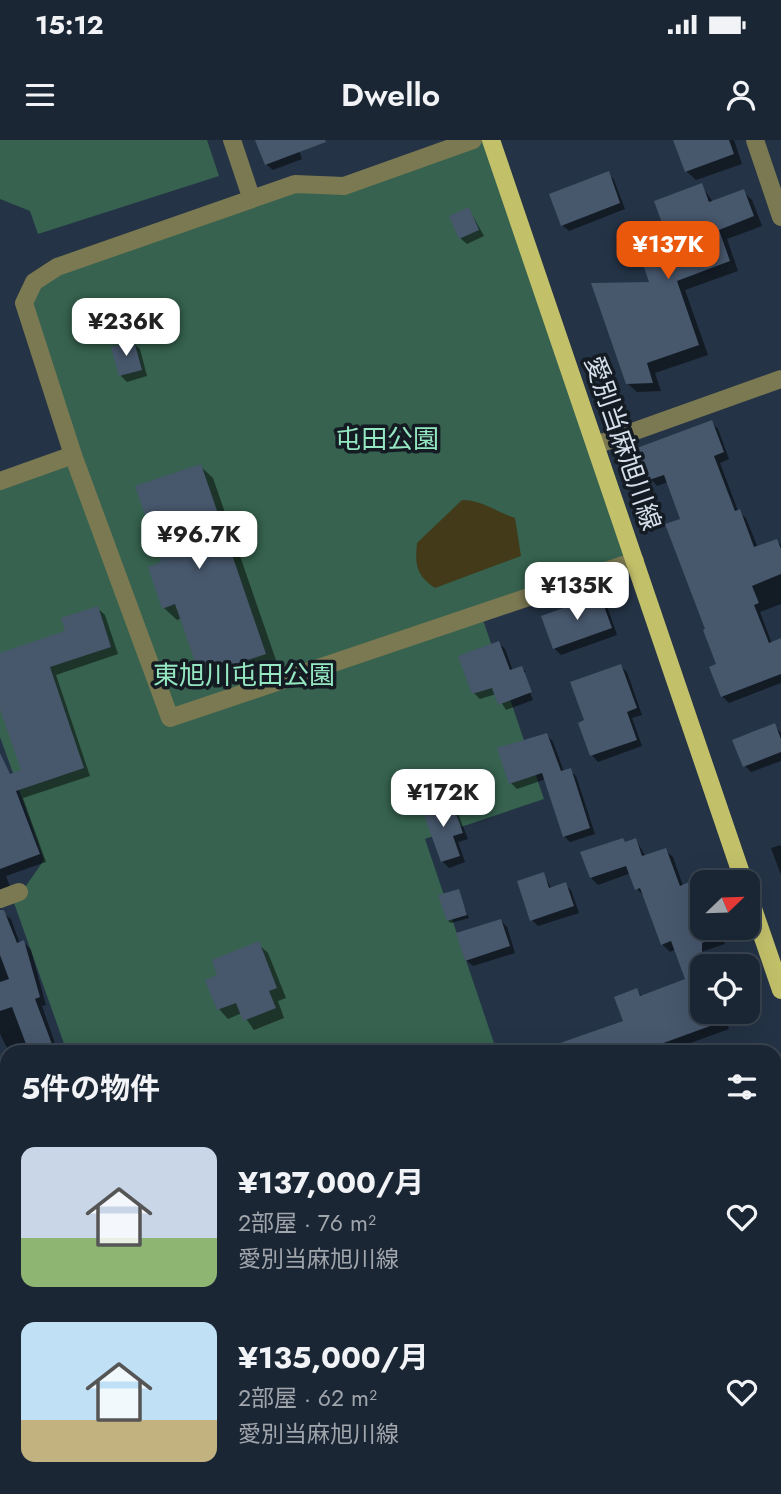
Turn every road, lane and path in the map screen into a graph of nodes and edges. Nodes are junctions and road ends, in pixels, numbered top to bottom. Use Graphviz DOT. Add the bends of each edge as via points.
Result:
graph roads {
  1 [pos="232,140"];
  2 [pos="473,140"];
  3 [pos="491,140"];
  4 [pos="755,140"];
  5 [pos="251,197"];
  6 [pos="781,217"];
  7 [pos="781,379"];
  8 [pos="596,445"];
  9 [pos="74,455"];
  10 [pos="0,481"];
  11 [pos="635,561"];
  12 [pos="740,870"];
  13 [pos="19,892"];
  14 [pos="0,899"];
  15 [pos="760,929"];
  16 [pos="781,990"];
  1 -- 5 [label="street"];
  2 -- 5 [label="street" via="344,186 295,184"];
  3 -- 8 [label="main road, 愛別当麻旭川線"];
  4 -- 6 [label="street"];
  5 -- 9 [label="street" via="57,267 34,282 24,303"];
  7 -- 8 [label="street"];
  8 -- 11 [label="main road, 愛別当麻旭川線"];
  9 -- 10 [label="street"];
  9 -- 11 [label="street" via="170,718"];
  11 -- 12 [label="main road, 愛別当麻旭川線"];
  13 -- 14 [label="street"];
  15 -- 16 [label="main road"];
}
